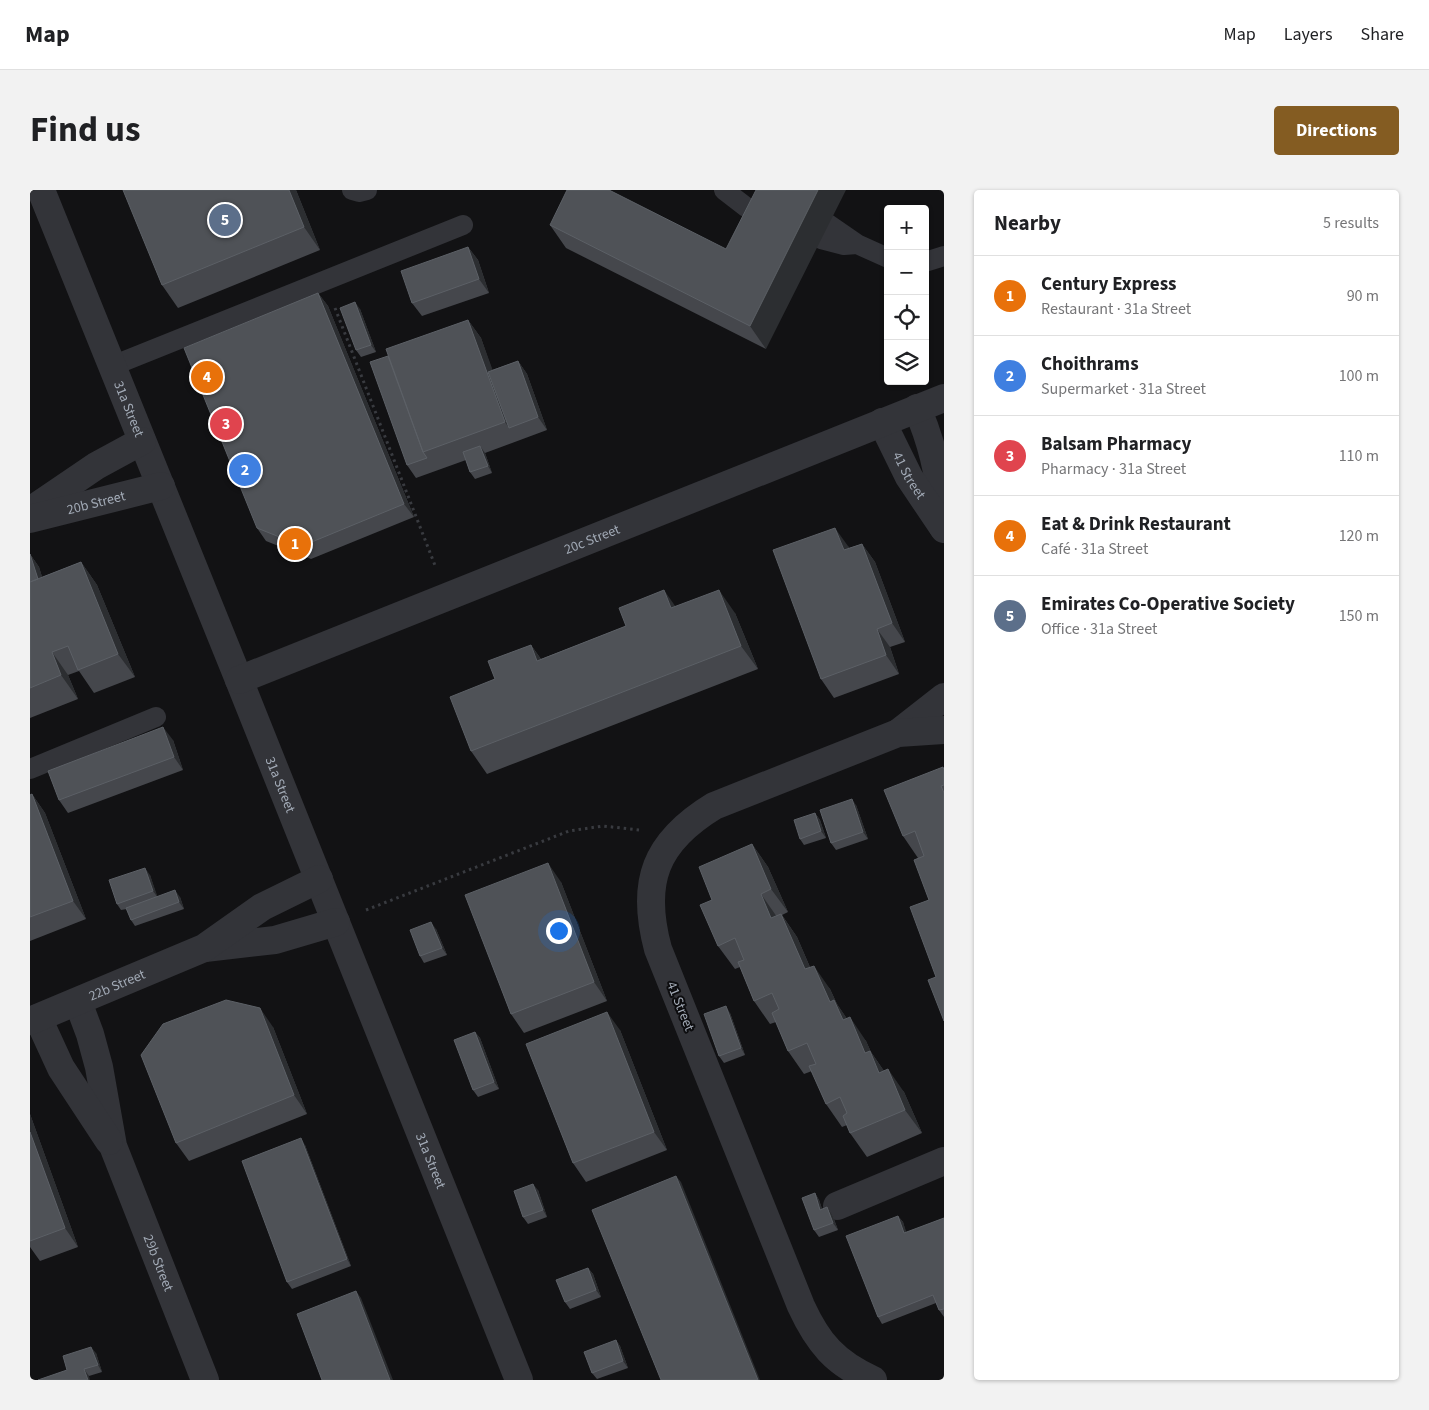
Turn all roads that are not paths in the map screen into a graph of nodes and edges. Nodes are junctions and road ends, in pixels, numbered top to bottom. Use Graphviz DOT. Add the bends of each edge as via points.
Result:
graph roads {
  1 [pos="40,190"];
  2 [pos="352,190"];
  3 [pos="367,190"];
  4 [pos="730,195"];
  5 [pos="770,198"];
  6 [pos="770,219"];
  7 [pos="463,225"];
  8 [pos="824,232"];
  9 [pos="884,256"];
  10 [pos="944,256"];
  11 [pos="929,261"];
  12 [pos="112,366"];
  13 [pos="944,398"];
  14 [pos="917,408"];
  15 [pos="882,422"];
  16 [pos="142,441"];
  17 [pos="160,486"];
  18 [pos="30,512"];
  19 [pos="30,520"];
  20 [pos="944,528"];
  21 [pos="240,680"];
  22 [pos="944,697"];
  23 [pos="156,717"];
  24 [pos="944,730"];
  25 [pos="898,734"];
  26 [pos="30,769"];
  27 [pos="319,879"];
  28 [pos="336,922"];
  29 [pos="204,948"];
  30 [pos="78,1002"];
  31 [pos="34,1020"];
  32 [pos="113,1146"];
  33 [pos="944,1161"];
  34 [pos="837,1206"];
  35 [pos="205,1380"];
  36 [pos="518,1380"];
  37 [pos="873,1380"];
  1 -- 12 [label="street, 31a Street"];
  2 -- 3 [label="lane"];
  4 -- 5 [label="lane"];
  4 -- 6 [label="lane"];
  7 -- 12 [label="lane"];
  8 -- 9 [label="lane"];
  10 -- 11 [label="lane"];
  12 -- 16 [label="street, 31a Street"];
  13 -- 14 [label="street, 20c Street"];
  14 -- 15 [label="street, 20c Street"];
  14 -- 20 [label="street, 41 Street" via="937,466"];
  15 -- 20 [label="street, 41 Street" via="909,476"];
  15 -- 21 [label="street, 20c Street"];
  16 -- 17 [label="street, 31a Street"];
  16 -- 18 [label="street, 20b Street" via="96,466"];
  17 -- 19 [label="street, 20b Street"];
  17 -- 21 [label="street, 31a Street"];
  21 -- 27 [label="street, 31a Street"];
  22 -- 25 [label="street, 41 Street"];
  23 -- 26 [label="lane"];
  24 -- 25 [label="street, 41 Street"];
  25 -- 37 [label="street, 41 Street" via="714,806 690,821 670,841 657,865 649,893 650,922 658,949 812,1331 830,1354 852,1371"];
  27 -- 28 [label="street, 31a Street"];
  27 -- 29 [label="street" via="262,907"];
  28 -- 29 [label="street" via="275,940"];
  28 -- 36 [label="street, 31a Street"];
  29 -- 30 [label="street, 22b Street"];
  30 -- 31 [label="street, 22b Street"];
  30 -- 32 [label="street" via="99,1067"];
  31 -- 32 [label="street" via="61,1068"];
  32 -- 35 [label="street, 29b Street"];
  33 -- 34 [label="street"];
}
